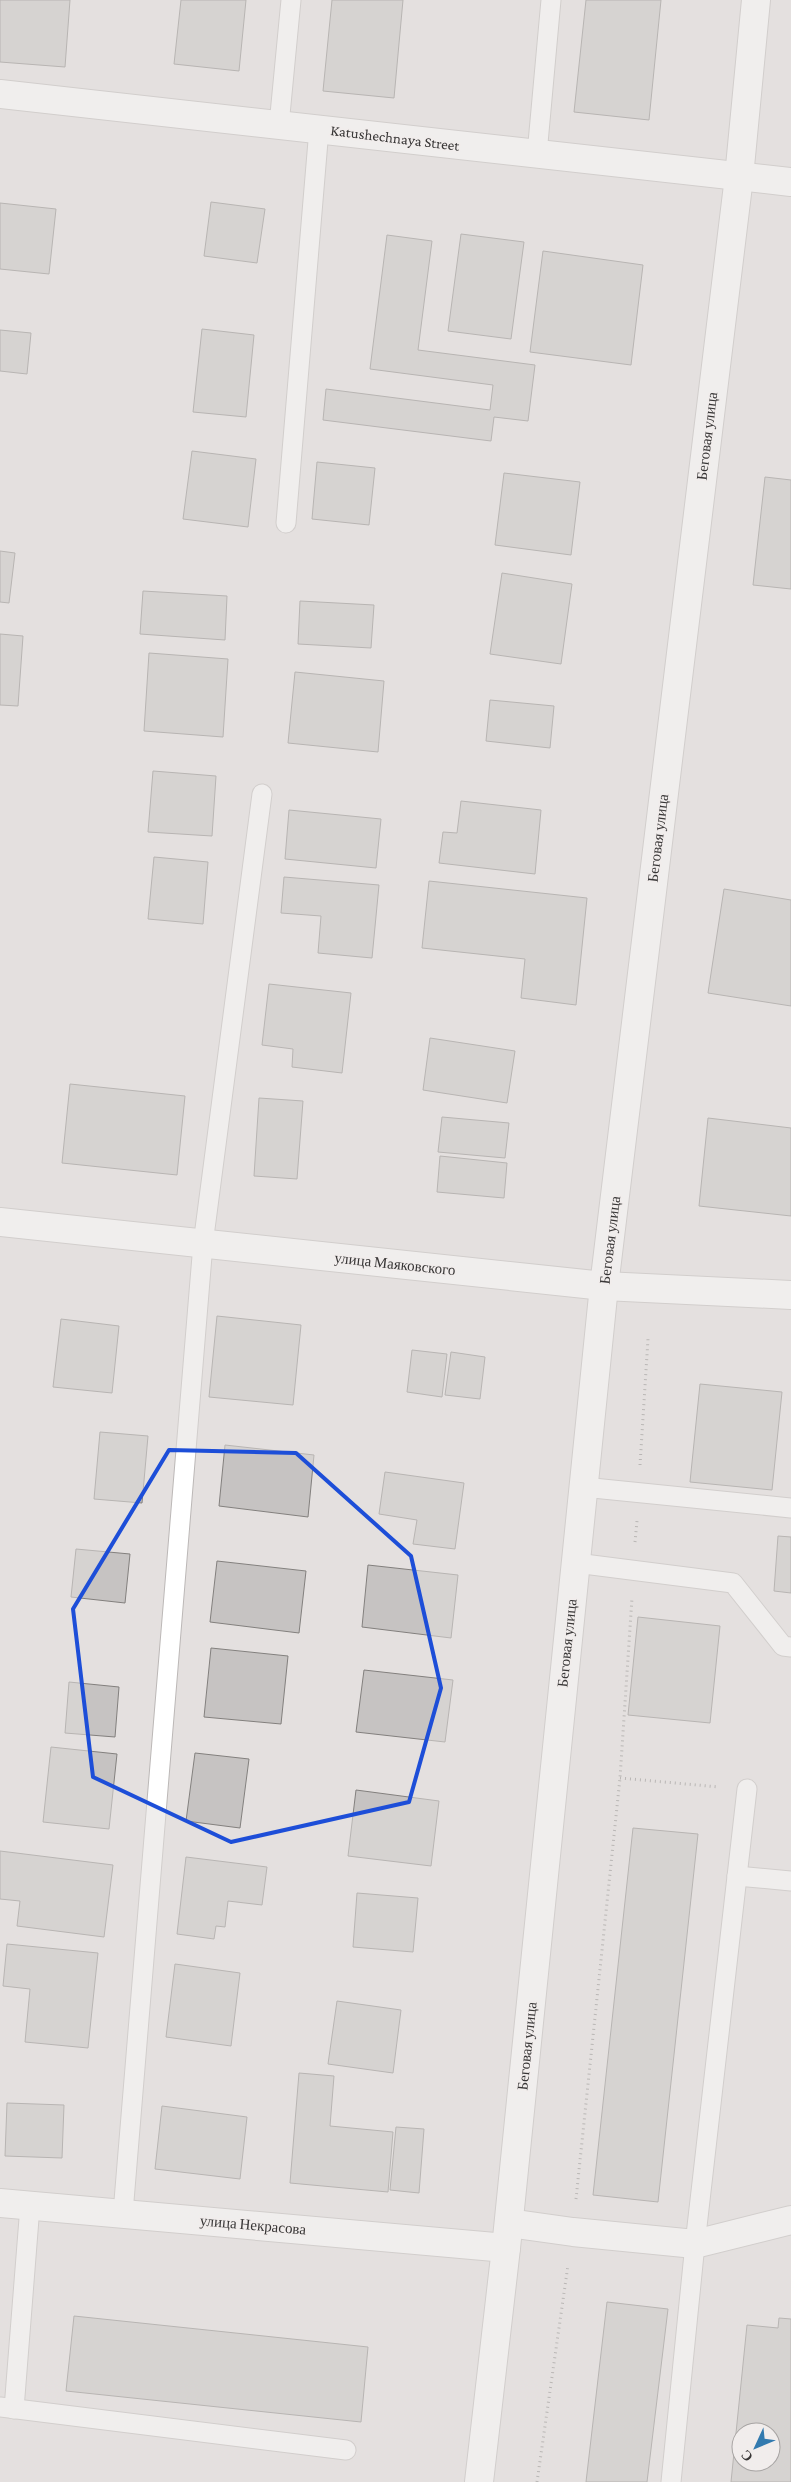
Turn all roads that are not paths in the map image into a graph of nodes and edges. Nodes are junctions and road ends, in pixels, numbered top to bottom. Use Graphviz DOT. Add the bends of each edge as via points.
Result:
graph roads {
  1 [pos="291,0"];
  2 [pos="551,0"];
  3 [pos="756,0"];
  4 [pos="0,94"];
  5 [pos="279,125"];
  6 [pos="319,130"];
  7 [pos="537,154"];
  8 [pos="739,177"];
  9 [pos="791,182"];
  10 [pos="286,524"];
  11 [pos="262,794"];
  12 [pos="0,1222"];
  13 [pos="204,1244"];
  14 [pos="604,1286"];
  15 [pos="791,1295"];
  16 [pos="583,1487"];
  17 [pos="791,1508"];
  18 [pos="576,1563"];
  19 [pos="791,1647"];
  20 [pos="747,1789"];
  21 [pos="737,1876"];
  22 [pos="791,1881"];
  23 [pos="0,2203"];
  24 [pos="30,2206"];
  25 [pos="123,2213"];
  26 [pos="791,2220"];
  27 [pos="507,2236"];
  28 [pos="695,2244"];
  29 [pos="7,2408"];
  30 [pos="346,2450"];
  31 [pos="479,2482"];
  32 [pos="671,2482"];
  1 -- 5 [label="lane"];
  2 -- 7 [label="lane"];
  3 -- 8 [label="street, Беговая улица"];
  4 -- 5 [label="street, Katushechnaya Street"];
  5 -- 6 [label="street, Katushechnaya Street"];
  6 -- 7 [label="street, Katushechnaya Street"];
  6 -- 10 [label="lane"];
  7 -- 8 [label="street, Katushechnaya Street"];
  8 -- 9 [label="street, Katushechnaya Street"];
  8 -- 14 [label="street, Беговая улица"];
  11 -- 13 [label="lane"];
  12 -- 13 [label="street, улица Маяковского"];
  13 -- 14 [label="street, улица Маяковского"];
  13 -- 25 [label="lane"];
  14 -- 15 [label="street, улица Маяковского"];
  14 -- 16 [label="street, Беговая улица"];
  16 -- 17 [label="lane"];
  16 -- 18 [label="street, Беговая улица"];
  18 -- 19 [label="lane" via="733,1583 783,1646"];
  18 -- 27 [label="street, Беговая улица"];
  20 -- 21 [label="lane"];
  21 -- 22 [label="lane"];
  21 -- 28 [label="lane"];
  23 -- 24 [label="street, улица Некрасова"];
  24 -- 25 [label="street, улица Некрасова"];
  24 -- 29 [label="lane"];
  25 -- 27 [label="street, улица Некрасова"];
  26 -- 28 [label="street, улица Некрасова"];
  27 -- 28 [label="street, улица Некрасова" via="572,2232"];
  27 -- 31 [label="street, Беговая улица"];
  28 -- 32 [label="lane"];
  29 -- 30 [label="lane"];
}
